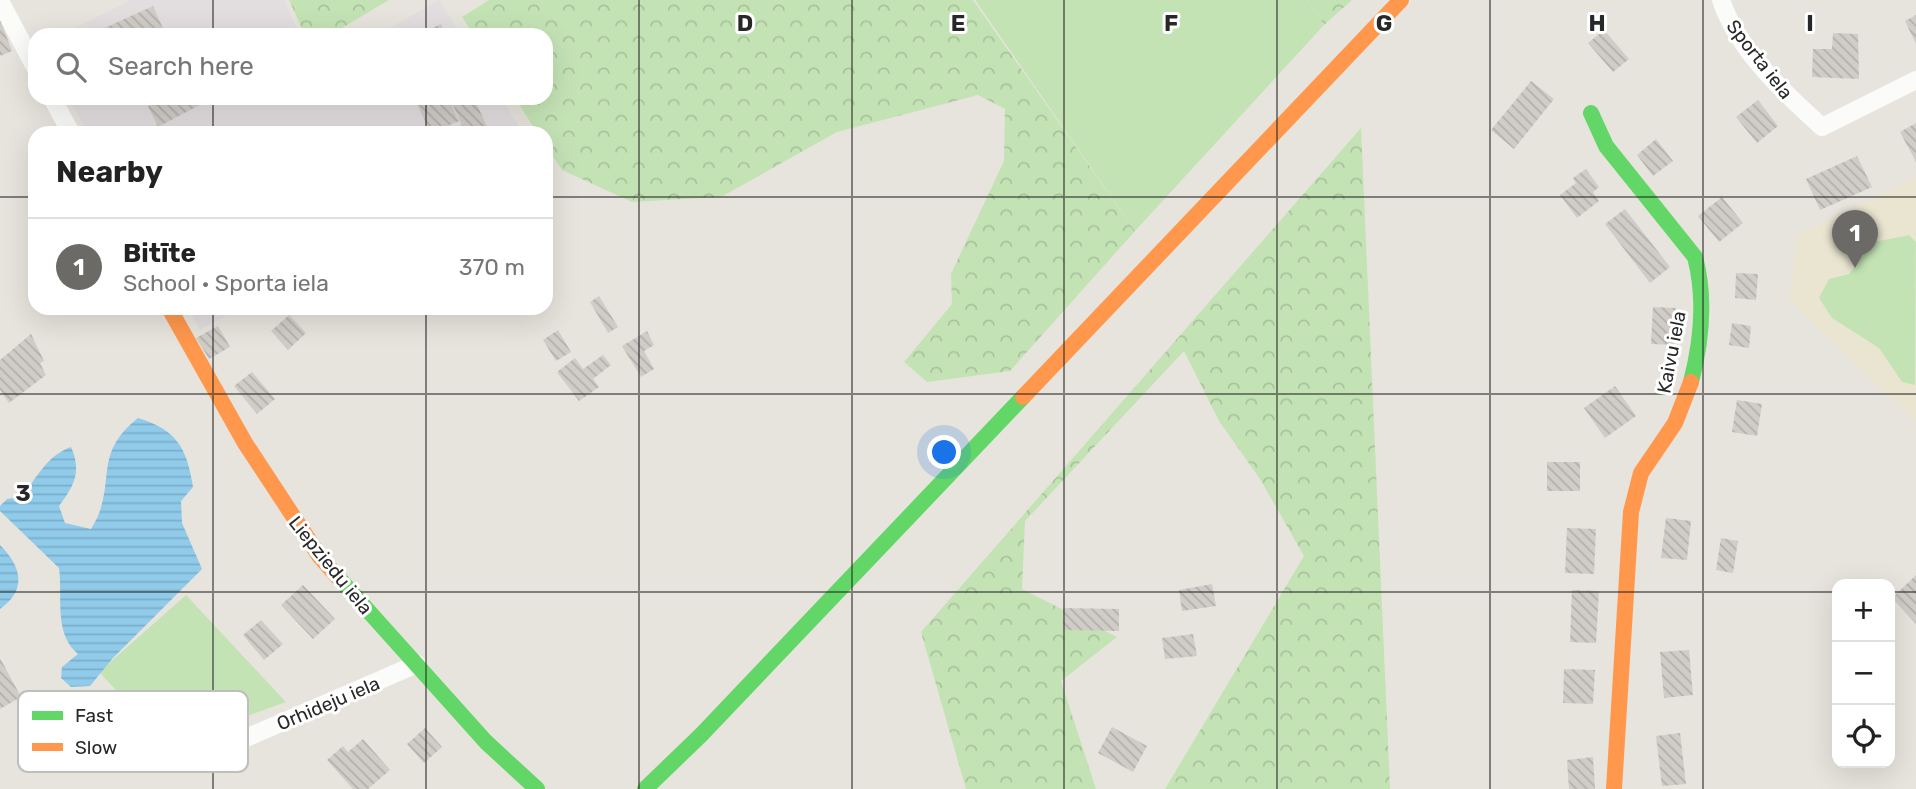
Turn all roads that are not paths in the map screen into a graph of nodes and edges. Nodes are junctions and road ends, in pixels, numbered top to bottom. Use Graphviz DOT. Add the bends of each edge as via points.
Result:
graph roads {
  1 [pos="1401,0"];
  2 [pos="1721,0"];
  3 [pos="0,1"];
  4 [pos="28,54"];
  5 [pos="1916,80"];
  6 [pos="56,105"];
  7 [pos="1591,113"];
  8 [pos="67,126"];
  9 [pos="174,315"];
  10 [pos="417,664"];
  11 [pos="248,737"];
  12 [pos="537,789"];
  13 [pos="645,789"];
  14 [pos="1614,789"];
  1 -- 13 [label="street"];
  2 -- 5 [label="street, Sporta iela" via="1727,18 1779,88 1822,127"];
  3 -- 4 [label="street"];
  6 -- 8 [label="street"];
  7 -- 14 [label="street, Kaivu iela" via="1606,146 1695,257 1702,298 1684,401 1639,479 1628,524"];
  9 -- 10 [label="street, Liepziedu iela" via="284,506 336,576"];
  10 -- 11 [label="street, Orhideju iela"];
  10 -- 12 [label="street, Liepziedu iela" via="486,743"];
}
